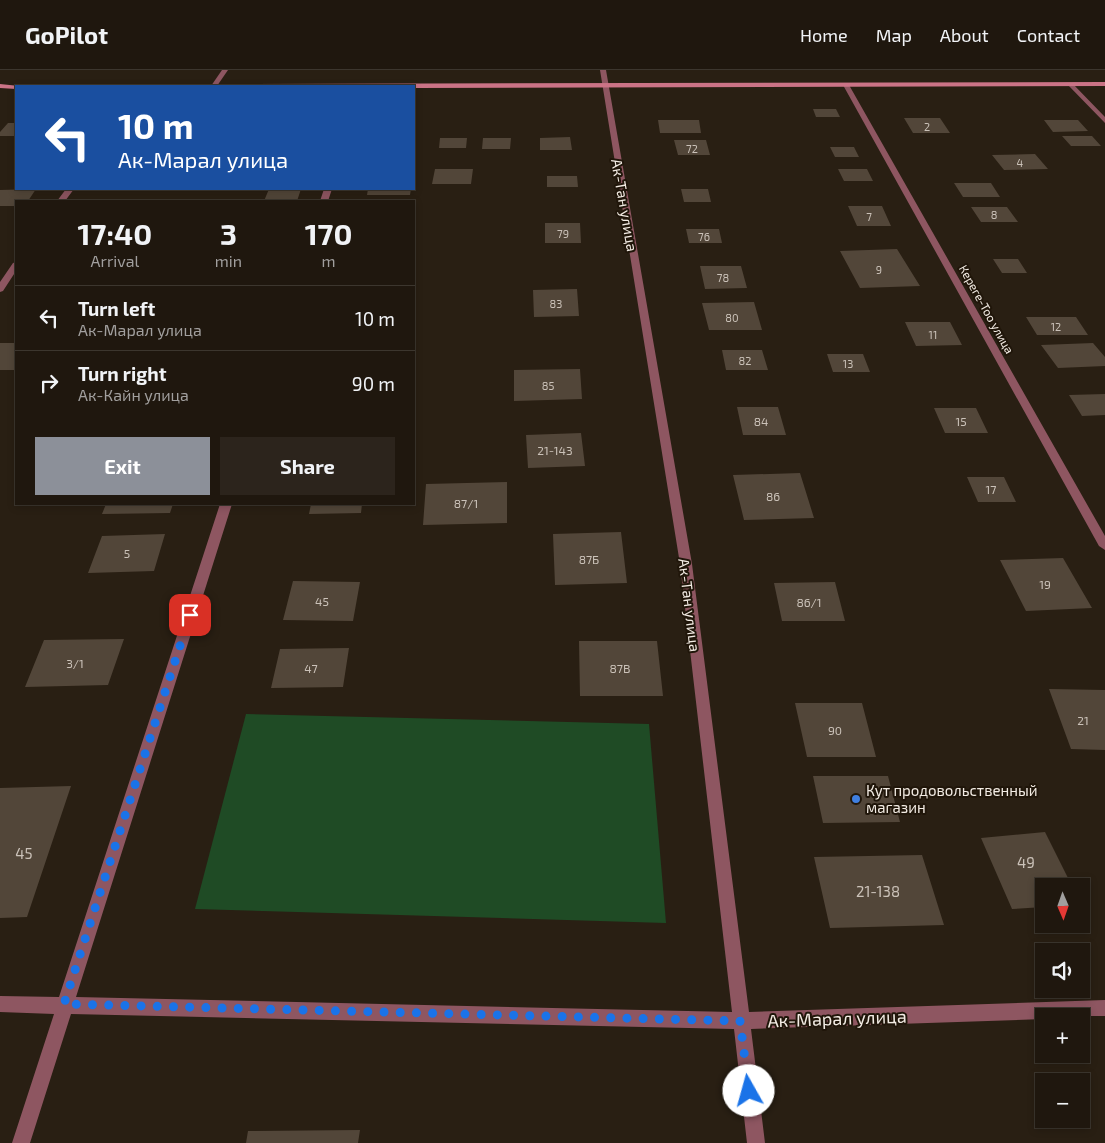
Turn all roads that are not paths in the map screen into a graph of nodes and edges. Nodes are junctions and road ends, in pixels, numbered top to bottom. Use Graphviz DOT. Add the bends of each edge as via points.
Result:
graph roads {
  1 [pos="225,70"];
  2 [pos="603,70"];
  3 [pos="1070,84"];
  4 [pos="1105,84"];
  5 [pos="215,85"];
  6 [pos="846,85"];
  7 [pos="0,86"];
  8 [pos="15,86"];
  9 [pos="415,86"];
  10 [pos="604,86"];
  11 [pos="1105,121"];
  12 [pos="15,267"];
  13 [pos="0,289"];
  14 [pos="226,505"];
  15 [pos="1105,546"];
  16 [pos="0,1004"];
  17 [pos="64,1004"];
  18 [pos="1105,1008"];
  19 [pos="740,1021"];
  20 [pos="20,1143"];
  21 [pos="756,1143"];
  1 -- 5 [label="street"];
  2 -- 10 [label="street, Ак-Тан улица"];
  3 -- 4 [label="street"];
  3 -- 6 [label="street"];
  3 -- 11 [label="street"];
  6 -- 10 [label="street"];
  6 -- 15 [label="street, Кереге-Тоо улица"];
  7 -- 8 [label="street"];
  9 -- 10 [label="street"];
  10 -- 19 [label="street, Ак-Тан улица" via="686,564"];
  12 -- 13 [label="street"];
  14 -- 17 [label="street"];
  16 -- 17 [label="street, Ак-Марал улица"];
  17 -- 19 [label="street, Ак-Марал улица"];
  17 -- 20 [label="street"];
  18 -- 19 [label="street, Ак-Марал улица"];
  19 -- 21 [label="street, Ак-Тан улица"];
}
